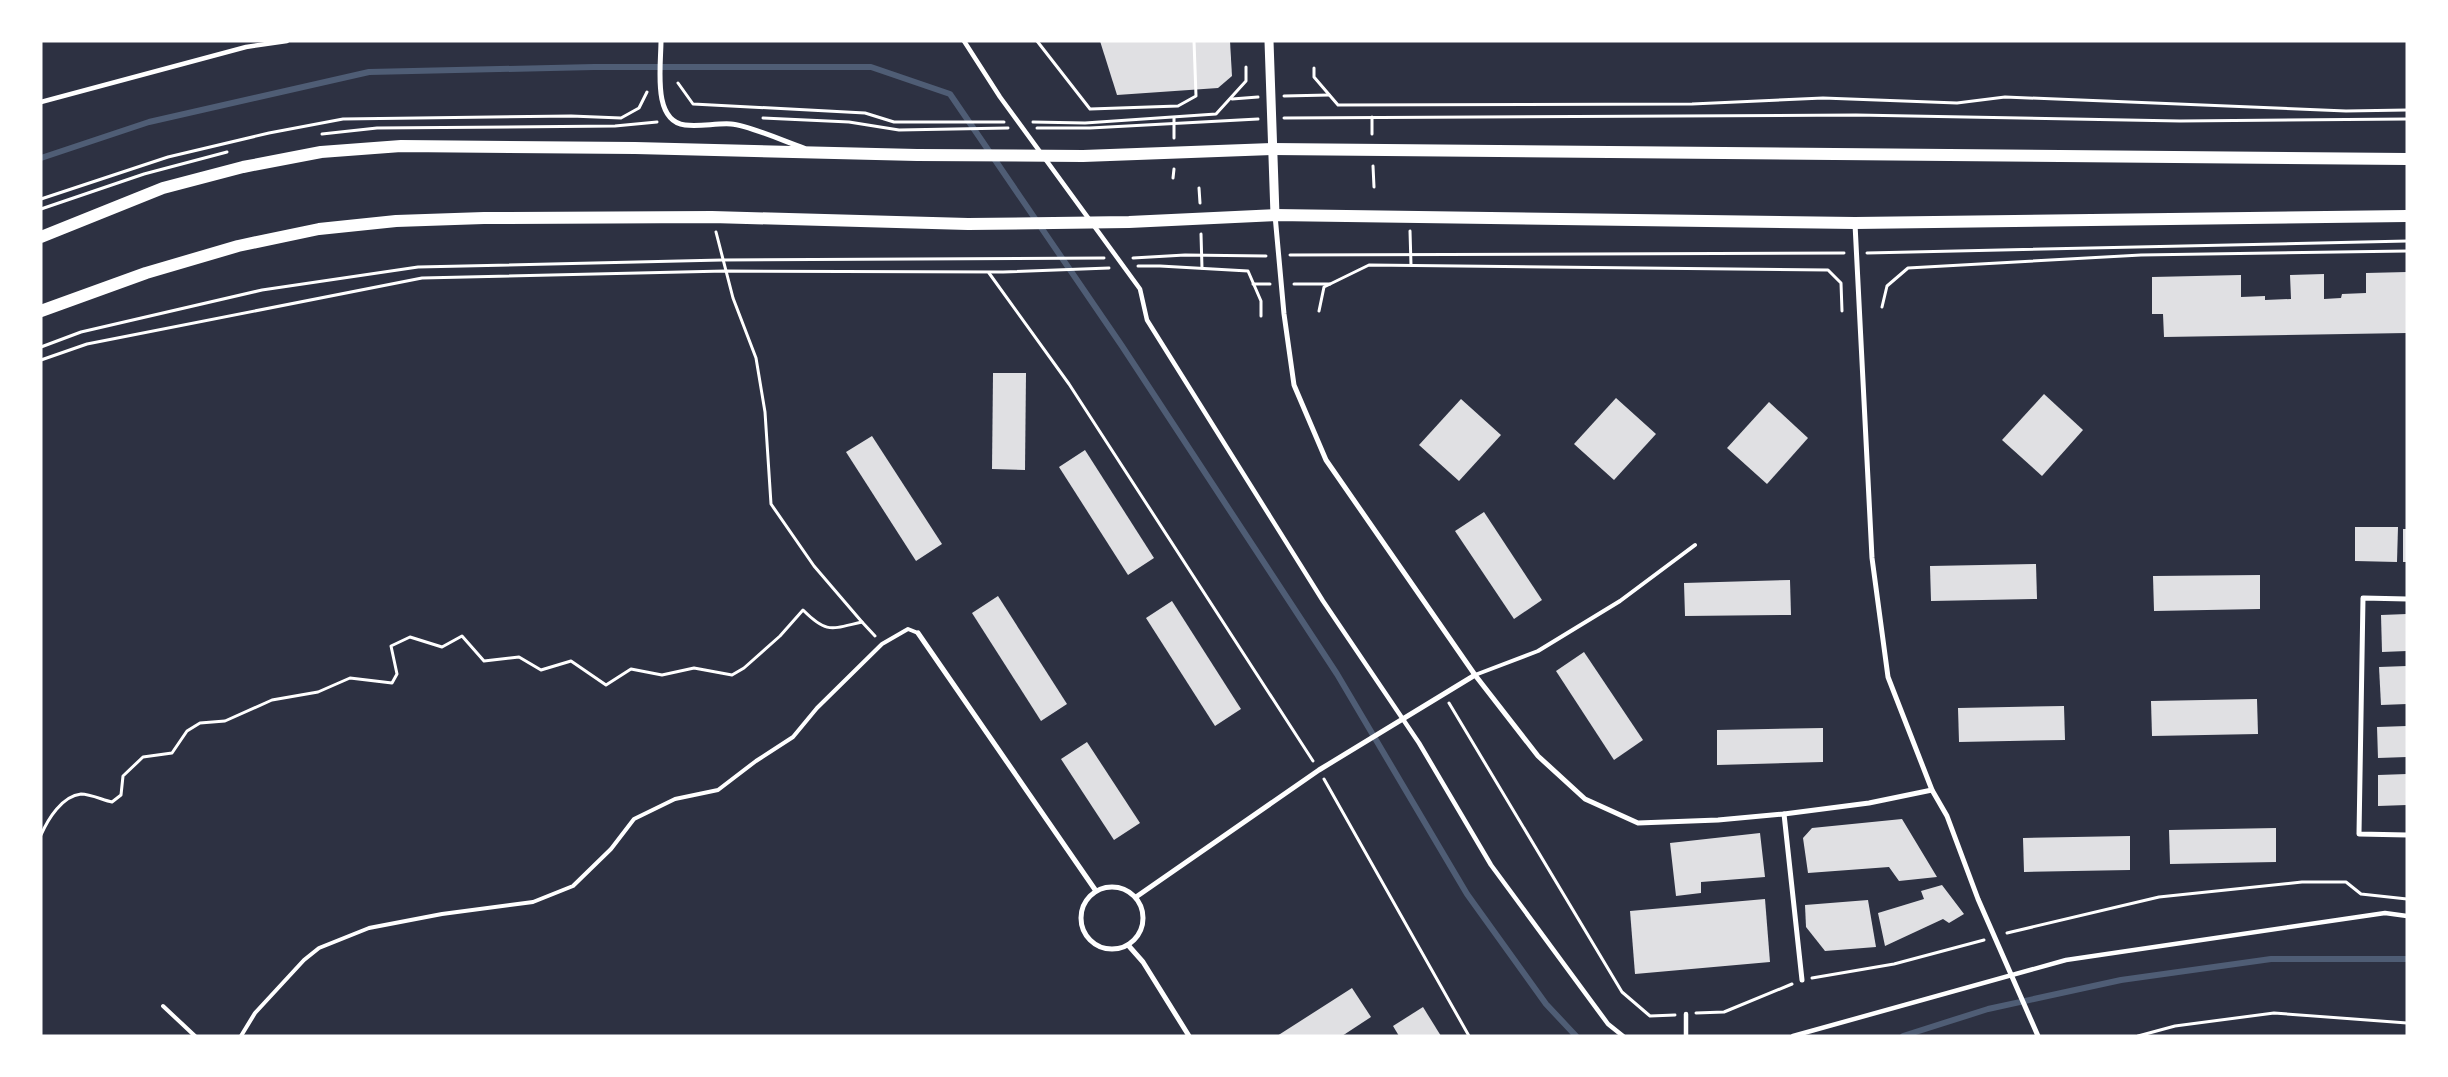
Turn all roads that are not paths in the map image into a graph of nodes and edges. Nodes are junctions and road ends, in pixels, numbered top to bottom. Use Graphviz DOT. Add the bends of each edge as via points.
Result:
graph roads {
  1 [pos="287,41"];
  2 [pos="661,41"];
  3 [pos="964,41"];
  4 [pos="1268,41"];
  5 [pos="41,102"];
  6 [pos="1272,149"];
  7 [pos="814,151"];
  8 [pos="2407,159"];
  9 [pos="1275,215"];
  10 [pos="2407,216"];
  11 [pos="1855,223"];
  12 [pos="41,237"];
  13 [pos="41,311"];
  14 [pos="1695,545"];
  15 [pos="2407,598"];
  16 [pos="918,633"];
  17 [pos="1475,675"];
  18 [pos="1932,790"];
  19 [pos="1784,814"];
  20 [pos="2407,835"];
  21 [pos="1096,891"];
  22 [pos="1136,897"];
  23 [pos="2407,916"];
  24 [pos="1128,945"];
  25 [pos="1802,980"];
  26 [pos="162,1006"];
  27 [pos="1686,1014"];
  28 [pos="195,1036"];
  29 [pos="241,1036"];
  30 [pos="1189,1036"];
  31 [pos="1623,1036"];
  32 [pos="1686,1036"];
  33 [pos="1793,1036"];
  34 [pos="2038,1036"];
  1 -- 5 [label="street" via="246,47"];
  2 -- 7 [label="street" via="661,99 665,114 671,120 684,125 732,124"];
  3 -- 31 [label="street" via="1000,97 1140,289 1147,320 1323,601 1419,743 1491,865 1608,1024"];
  4 -- 6 [label="street"];
  6 -- 7 [label="main road" via="1083,156"];
  6 -- 8 [label="main road"];
  6 -- 9 [label="street"];
  7 -- 12 [label="main road" via="401,146 321,152 243,167 163,188"];
  9 -- 11 [label="main road"];
  9 -- 13 [label="main road" via="1129,222 968,224 712,217 396,221 319,229 238,246 156,270"];
  9 -- 17 [label="street" via="1294,385 1326,460"];
  10 -- 11 [label="main road"];
  11 -- 18 [label="street" via="1872,558 1888,677"];
  14 -- 17 [label="lane" via="1620,601 1538,651"];
  15 -- 20 [label="street" via="2363,598 2359,834"];
  16 -- 21 [label="street"];
  16 -- 29 [label="lane" via="908,629 882,644 817,708 793,737 718,790 675,799 634,820 612,848 573,886 533,902 482,907 369,928 319,948 255,1013"];
  17 -- 19 [label="street" via="1538,756 1585,799 1629,819 1638,823"];
  17 -- 22 [label="street" via="1319,770"];
  18 -- 19 [label="street" via="1869,803"];
  18 -- 34 [label="street" via="1947,816"];
  19 -- 25 [label="street"];
  21 -- 22 [label="street" via="1116,888"];
  21 -- 24 [label="street" via="1082,907 1080,918 1084,934 1100,948 1118,949"];
  22 -- 24 [label="street" via="1144,919 1136,938"];
  23 -- 33 [label="street" via="2385,913 2066,960"];
  24 -- 30 [label="street" via="1143,962"];
  26 -- 28 [label="lane"];
  27 -- 32 [label="street"];
}
